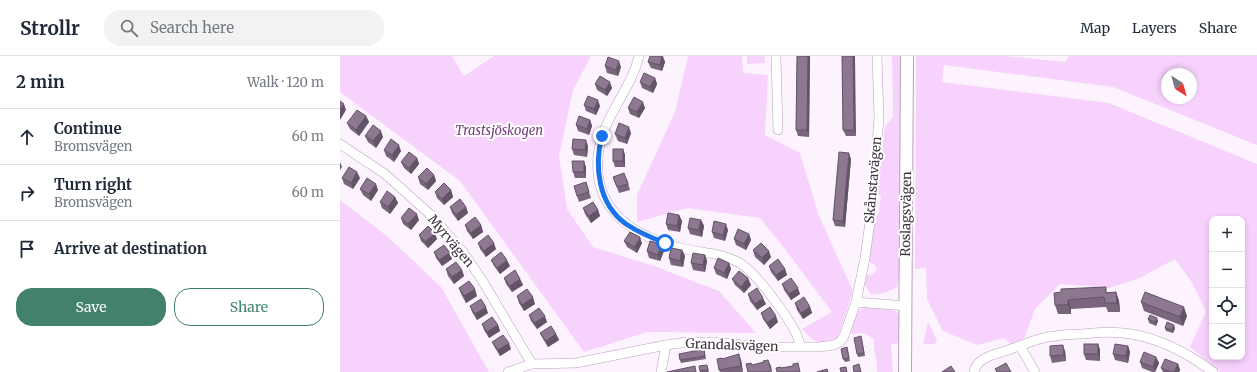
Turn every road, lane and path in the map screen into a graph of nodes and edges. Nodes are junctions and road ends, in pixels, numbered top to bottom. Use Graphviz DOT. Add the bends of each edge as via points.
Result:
graph roads {
  1 [pos="639,56"];
  2 [pos="776,56"];
  3 [pos="877,56"];
  4 [pos="907,56"];
  5 [pos="778,130"];
  6 [pos="340,144"];
  7 [pos="856,302"];
  8 [pos="906,306"];
  9 [pos="666,345"];
  10 [pos="800,346"];
  11 [pos="1020,346"];
  12 [pos="532,364"];
  13 [pos="508,372"];
  14 [pos="661,372"];
  15 [pos="905,372"];
  16 [pos="974,372"];
  17 [pos="1035,372"];
  18 [pos="1213,372"];
  1 -- 10 [label="street" via="599,147 599,173 604,197 620,219 652,238 739,262 754,275 775,301 797,335"];
  2 -- 5 [label="street"];
  3 -- 7 [label="street, Skånstavägen" via="879,118 872,207"];
  4 -- 8 [label="main road, Roslagsvägen"];
  6 -- 12 [label="street, Myrvägen" via="385,174 432,216 463,252 482,280"];
  7 -- 8 [label="street"];
  7 -- 10 [label="street, Grandalsvägen" via="840,342 819,347"];
  8 -- 15 [label="main road, Roslagsvägen"];
  9 -- 10 [label="street, Grandalsvägen" via="715,342 759,347"];
  9 -- 12 [label="street, Grandalsvägen" via="576,363"];
  9 -- 14 [label="street"];
  11 -- 16 [label="street" via="981,361"];
  11 -- 17 [label="street"];
  11 -- 18 [label="street" via="1058,335 1130,334 1170,346"];
  12 -- 13 [label="street, Grandalsvägen"];
}
